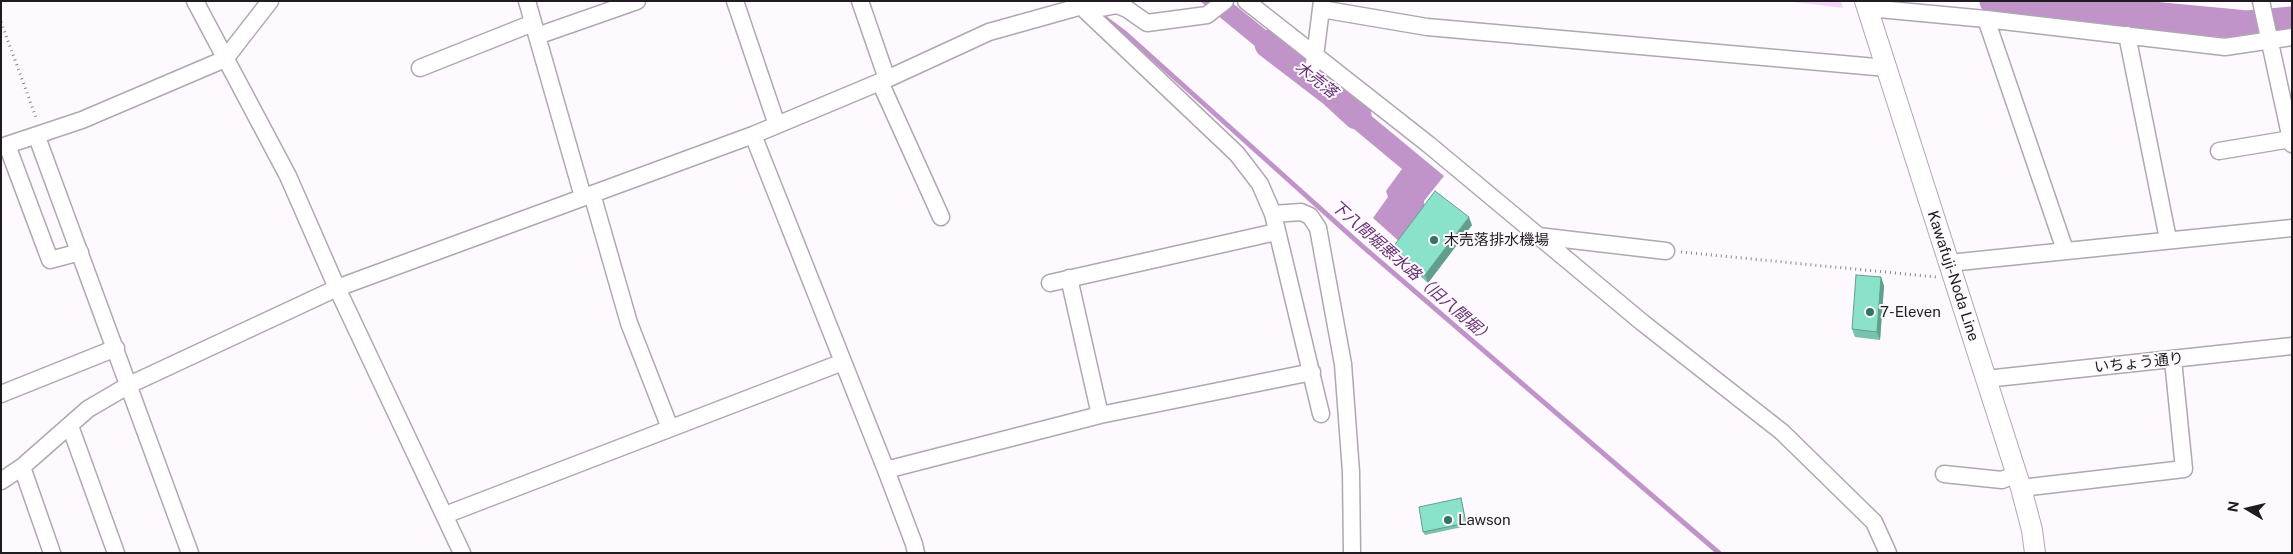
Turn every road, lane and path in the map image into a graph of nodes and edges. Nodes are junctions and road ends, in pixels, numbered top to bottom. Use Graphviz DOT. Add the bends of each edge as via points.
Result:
graph roads {
  1 [pos="194,1"];
  2 [pos="270,1"];
  3 [pos="527,1"];
  4 [pos="637,1"];
  5 [pos="735,1"];
  6 [pos="860,1"];
  7 [pos="1225,1"];
  8 [pos="1246,1"];
  9 [pos="2261,1"];
  10 [pos="1319,4"];
  11 [pos="1866,4"];
  12 [pos="1082,6"];
  13 [pos="1986,19"];
  14 [pos="1,22"];
  15 [pos="535,29"];
  16 [pos="2127,35"];
  17 [pos="2268,37"];
  18 [pos="2292,37"];
  19 [pos="225,59"];
  20 [pos="1314,61"];
  21 [pos="420,68"];
  22 [pos="1886,68"];
  23 [pos="883,80"];
  24 [pos="2290,122"];
  25 [pos="777,125"];
  26 [pos="753,134"];
  27 [pos="39,136"];
  28 [pos="2291,142"];
  29 [pos="4,146"];
  30 [pos="2219,151"];
  31 [pos="587,195"];
  32 [pos="1273,214"];
  33 [pos="941,217"];
  34 [pos="2292,228"];
  35 [pos="1276,232"];
  36 [pos="1538,236"];
  37 [pos="2168,239"];
  38 [pos="2065,250"];
  39 [pos="1666,251"];
  40 [pos="80,252"];
  41 [pos="1952,271"];
  42 [pos="1069,278"];
  43 [pos="1050,283"];
  44 [pos="337,288"];
  45 [pos="2292,346"];
  46 [pos="116,348"];
  47 [pos="2173,360"];
  48 [pos="843,362"];
  49 [pos="1312,372"];
  50 [pos="1986,379"];
  51 [pos="129,385"];
  52 [pos="1,394"];
  53 [pos="1321,414"];
  54 [pos="1100,415"];
  55 [pos="70,426"];
  56 [pos="670,428"];
  57 [pos="22,466"];
  58 [pos="886,470"];
  59 [pos="1944,474"];
  60 [pos="1,481"];
  61 [pos="2019,481"];
  62 [pos="445,515"];
  63 [pos="52,553"];
  64 [pos="116,553"];
  65 [pos="190,553"];
  66 [pos="462,553"];
  67 [pos="916,553"];
  68 [pos="1352,553"];
  69 [pos="1888,553"];
  70 [pos="2034,553"];
  1 -- 19 [label="street"];
  2 -- 19 [label="street"];
  3 -- 15 [label="street"];
  4 -- 15 [label="street"];
  5 -- 25 [label="street"];
  6 -- 23 [label="street"];
  7 -- 12 [label="street" via="1207,15 1146,23 1117,5"];
  8 -- 20 [label="street"];
  9 -- 17 [label="street"];
  10 -- 20 [label="street"];
  10 -- 22 [label="street" via="1427,27"];
  11 -- 13 [label="street"];
  11 -- 22 [label="main road, Kawafuji-Noda Line"];
  12 -- 23 [label="street" via="989,32"];
  12 -- 32 [label="street" via="1237,154 1260,184"];
  13 -- 16 [label="street"];
  13 -- 38 [label="street"];
  14 -- 27 [label="path"];
  15 -- 21 [label="street"];
  15 -- 31 [label="street"];
  16 -- 17 [label="street" via="2225,47"];
  16 -- 37 [label="street"];
  17 -- 18 [label="street"];
  17 -- 24 [label="street"];
  19 -- 27 [label="street"];
  19 -- 44 [label="street" via="288,176"];
  20 -- 36 [label="street" via="1428,144"];
  22 -- 41 [label="main road, Kawafuji-Noda Line"];
  23 -- 25 [label="street"];
  23 -- 33 [label="street"];
  24 -- 28 [label="street"];
  25 -- 26 [label="street"];
  26 -- 31 [label="street"];
  26 -- 48 [label="street"];
  27 -- 29 [label="street"];
  27 -- 40 [label="street"];
  28 -- 30 [label="street"];
  29 -- 40 [label="street" via="50,260"];
  31 -- 44 [label="street"];
  31 -- 56 [label="street" via="629,323"];
  32 -- 35 [label="street"];
  32 -- 68 [label="street" via="1301,212 1310,216 1318,228 1343,364 1351,472"];
  34 -- 37 [label="street"];
  35 -- 42 [label="street"];
  35 -- 49 [label="street"];
  36 -- 39 [label="street"];
  36 -- 69 [label="street" via="1782,432 1874,522"];
  37 -- 38 [label="street"];
  38 -- 41 [label="street"];
  39 -- 41 [label="path"];
  40 -- 46 [label="street"];
  41 -- 50 [label="main road, Kawafuji-Noda Line"];
  42 -- 43 [label="street"];
  42 -- 54 [label="street"];
  44 -- 51 [label="street"];
  44 -- 62 [label="street"];
  45 -- 47 [label="street, いちょう通り"];
  46 -- 51 [label="street"];
  46 -- 52 [label="street"];
  47 -- 50 [label="street, いちょう通り"];
  47 -- 61 [label="street" via="2184,469"];
  48 -- 56 [label="street"];
  48 -- 58 [label="street"];
  49 -- 53 [label="street"];
  49 -- 54 [label="street"];
  50 -- 61 [label="main road, Kawafuji-Noda Line"];
  51 -- 55 [label="street" via="88,409"];
  51 -- 65 [label="street"];
  54 -- 58 [label="street"];
  55 -- 57 [label="street"];
  55 -- 64 [label="street"];
  56 -- 62 [label="street"];
  57 -- 60 [label="street"];
  57 -- 63 [label="street"];
  58 -- 67 [label="street"];
  59 -- 61 [label="street"];
  61 -- 70 [label="main road, Kawafuji-Noda Line" via="2032,530"];
  62 -- 66 [label="street"];
}
